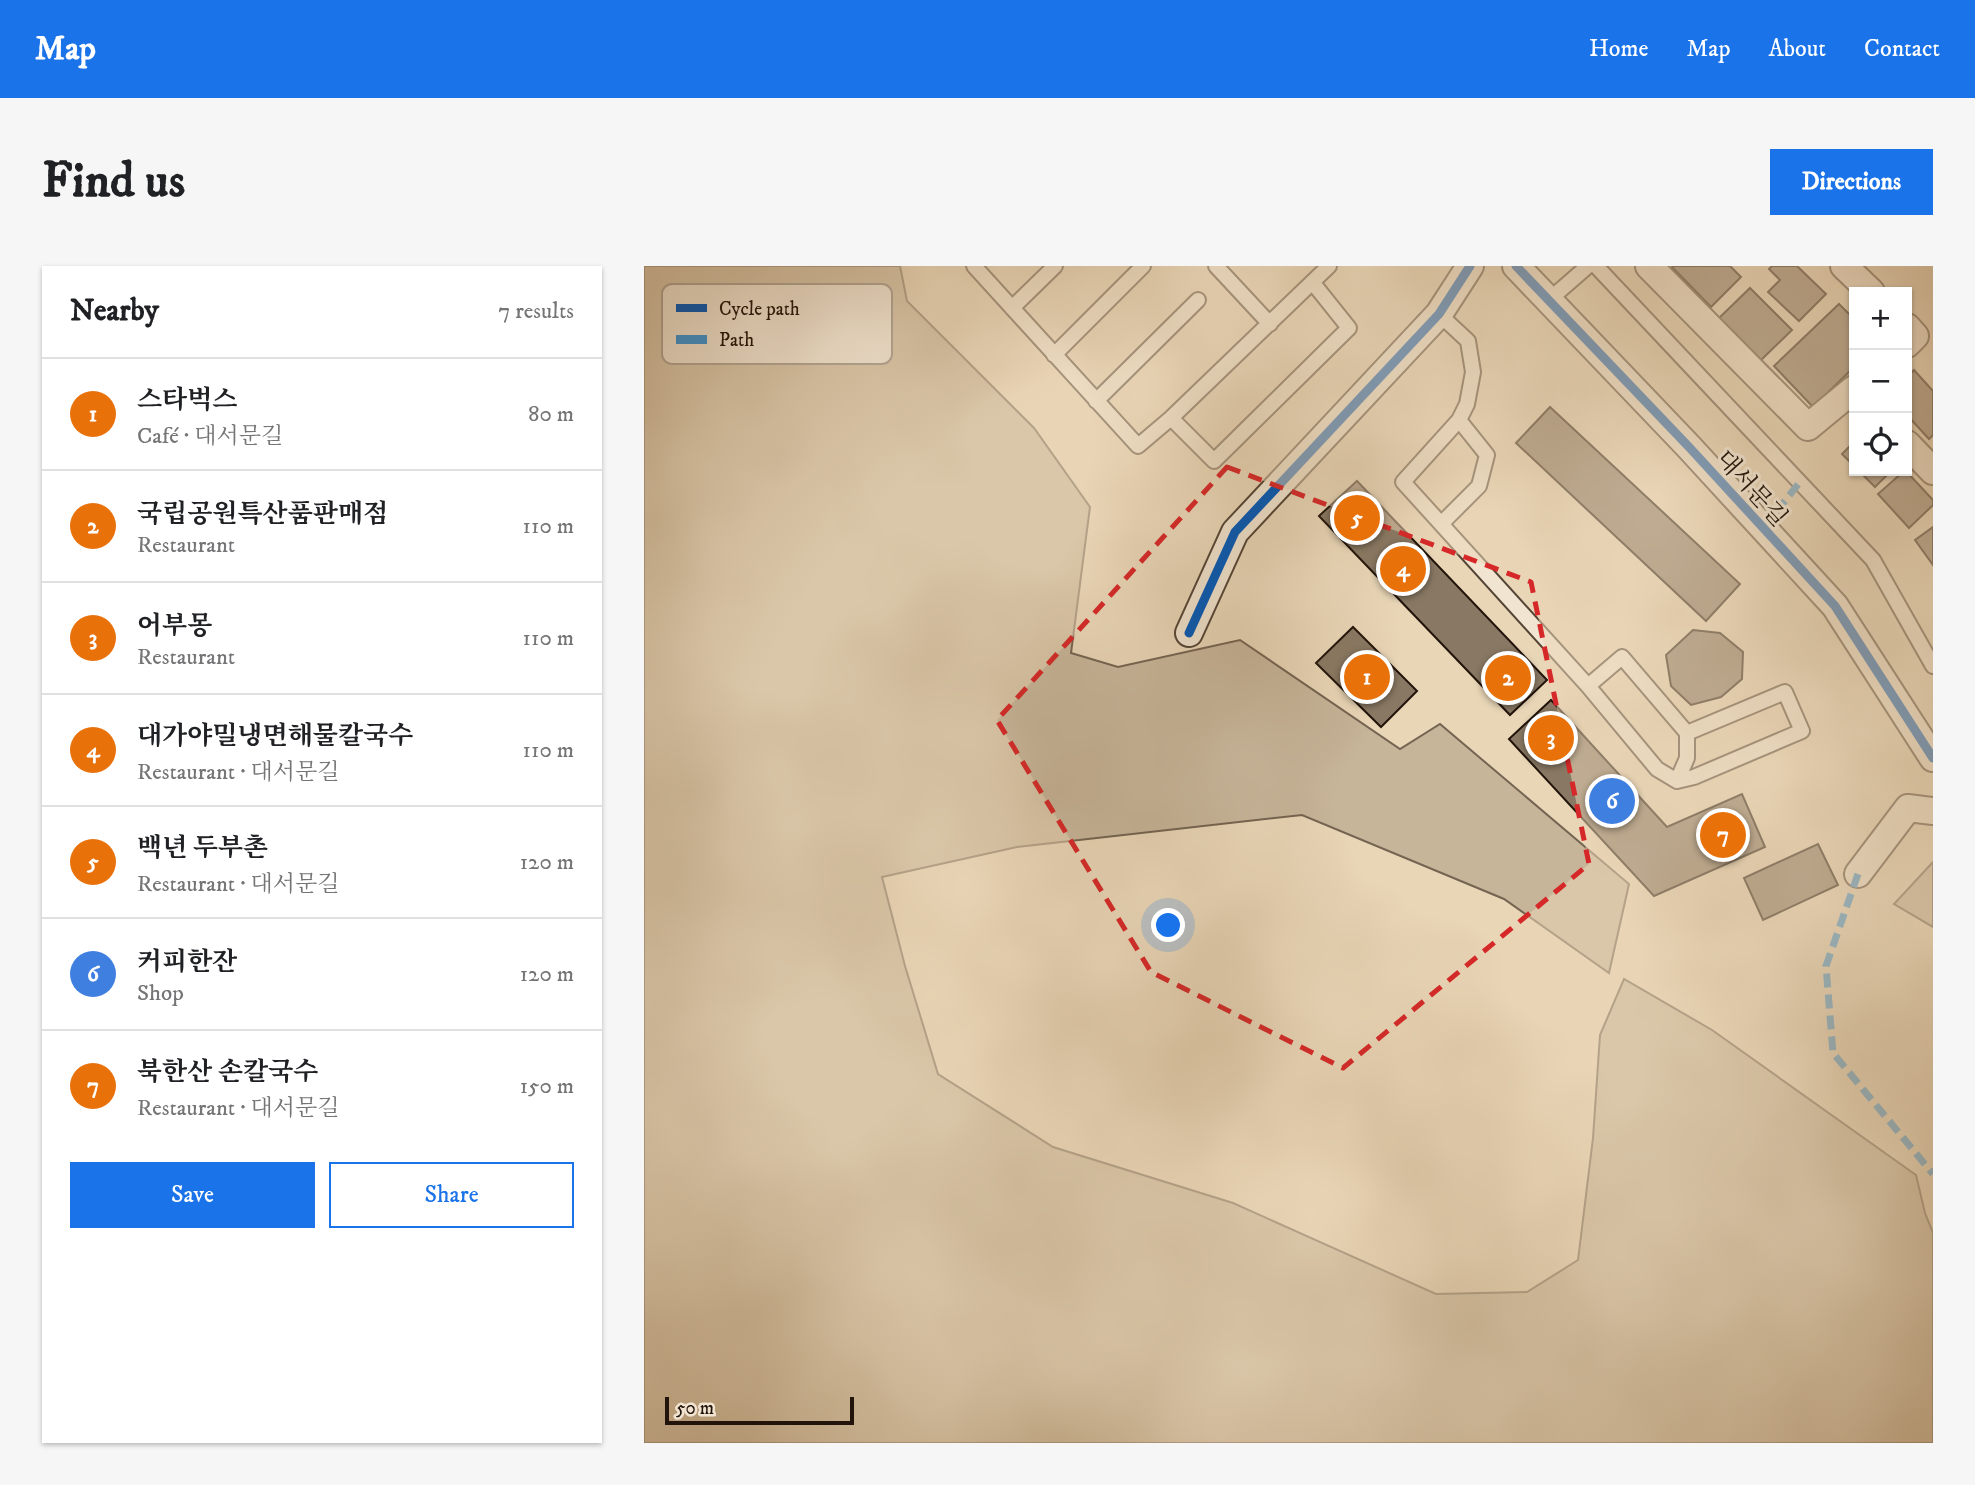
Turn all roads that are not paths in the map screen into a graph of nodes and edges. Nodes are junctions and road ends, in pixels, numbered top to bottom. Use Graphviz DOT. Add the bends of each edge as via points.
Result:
graph roads {
  1 [pos="974,266"];
  2 [pos="1055,266"];
  3 [pos="1143,266"];
  4 [pos="1329,266"];
  5 [pos="1469,266"];
  6 [pos="1516,266"];
  7 [pos="1588,266"];
  8 [pos="1597,266"];
  9 [pos="1649,266"];
  10 [pos="1844,266"];
  11 [pos="1225,269"];
  12 [pos="1313,283"];
  13 [pos="1866,287"];
  14 [pos="1198,300"];
  15 [pos="1549,300"];
  16 [pos="1012,308"];
  17 [pos="1439,314"];
  18 [pos="1270,324"];
  19 [pos="1055,355"];
  20 [pos="1849,393"];
  21 [pos="1096,401"];
  22 [pos="1171,418"];
  23 [pos="1459,420"];
  24 [pos="1912,449"];
  25 [pos="1933,471"];
  26 [pos="1441,524"];
  27 [pos="1189,633"];
  28 [pos="1933,666"];
  29 [pos="1588,686"];
  30 [pos="1687,733"];
  31 [pos="1933,758"];
  32 [pos="1677,781"];
  33 [pos="1933,811"];
  34 [pos="1858,874"];
  1 -- 16 [label="lane"];
  2 -- 16 [label="lane"];
  3 -- 19 [label="lane"];
  4 -- 12 [label="lane"];
  5 -- 17 [label="street"];
  6 -- 15 [label="street, 대서문길"];
  7 -- 15 [label="lane"];
  8 -- 28 [label="lane" via="1873,560"];
  9 -- 20 [label="street" via="1808,427"];
  10 -- 13 [label="street"];
  11 -- 18 [label="lane"];
  12 -- 18 [label="lane"];
  12 -- 22 [label="lane" via="1349,328 1214,461"];
  14 -- 21 [label="lane"];
  15 -- 31 [label="street, 대서문길" via="1835,606"];
  16 -- 19 [label="lane"];
  17 -- 23 [label="lane" via="1468,341 1473,372"];
  17 -- 27 [label="street" via="1235,532"];
  18 -- 22 [label="lane"];
  19 -- 21 [label="lane"];
  21 -- 22 [label="lane" via="1138,446"];
  23 -- 26 [label="lane" via="1488,455 1479,486"];
  23 -- 26 [label="lane" via="1403,482"];
  24 -- 25 [label="street"];
  26 -- 29 [label="lane"];
  29 -- 30 [label="lane" via="1622,657"];
  29 -- 32 [label="lane" via="1657,769"];
  30 -- 32 [label="lane" via="1687,758"];
  30 -- 32 [label="lane" via="1784,692 1802,732"];
  33 -- 34 [label="street" via="1908,808"];
}
